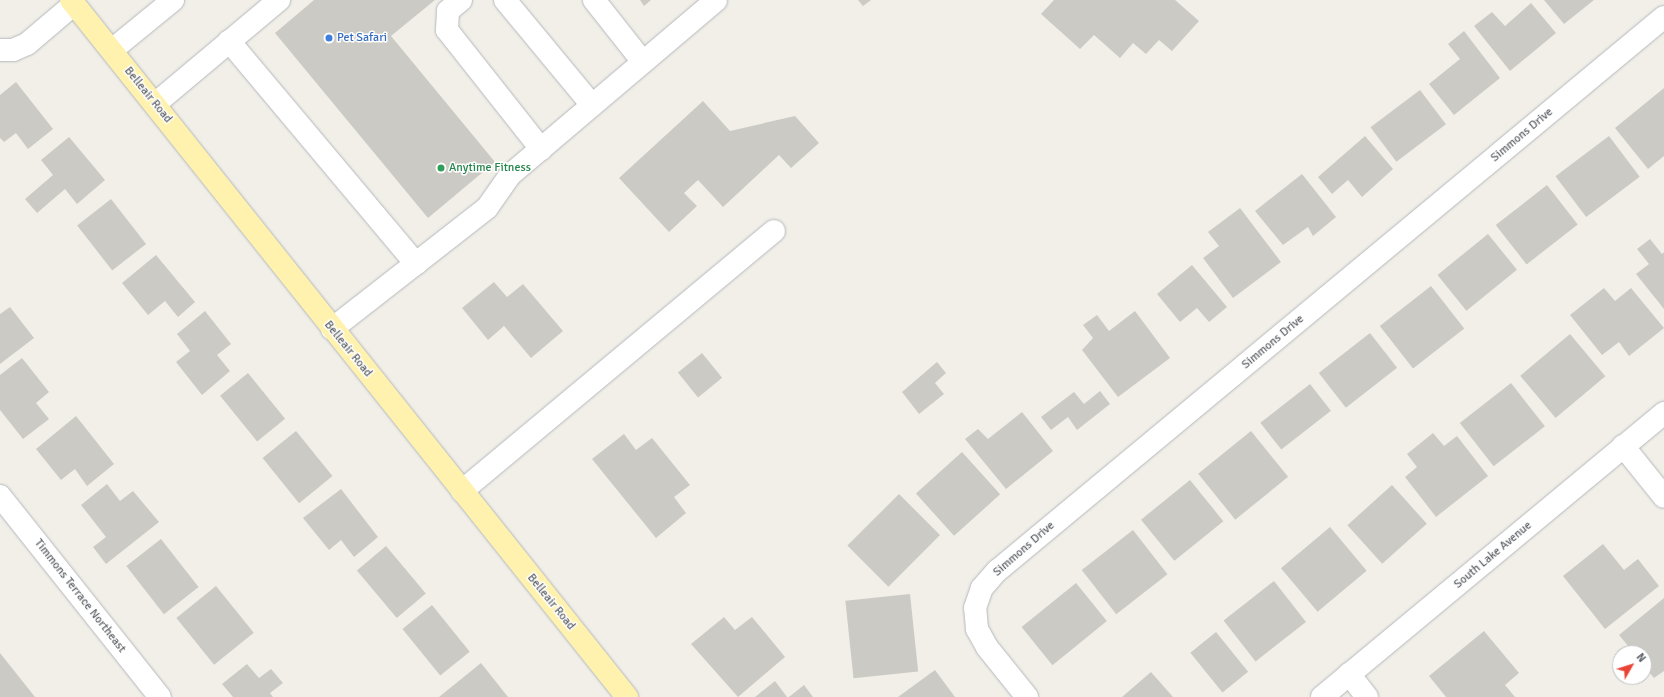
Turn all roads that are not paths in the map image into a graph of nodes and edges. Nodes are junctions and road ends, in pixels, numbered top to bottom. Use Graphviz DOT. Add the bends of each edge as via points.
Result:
graph roads {
  1 [pos="173,0"];
  2 [pos="279,0"];
  3 [pos="461,0"];
  4 [pos="505,0"];
  5 [pos="594,0"];
  6 [pos="716,0"];
  7 [pos="73,2"];
  8 [pos="1664,17"];
  9 [pos="229,41"];
  10 [pos="0,50"];
  11 [pos="112,50"];
  12 [pos="643,62"];
  13 [pos="155,104"];
  14 [pos="592,106"];
  15 [pos="541,149"];
  16 [pos="774,231"];
  17 [pos="416,264"];
  18 [pos="332,329"];
  19 [pos="1664,413"];
  20 [pos="1623,446"];
  21 [pos="462,491"];
  22 [pos="0,496"];
  23 [pos="1664,497"];
  24 [pos="1349,674"];
  25 [pos="160,697"];
  26 [pos="627,697"];
  27 [pos="1027,697"];
  28 [pos="1322,697"];
  29 [pos="1367,697"];
  1 -- 11 [label="street"];
  2 -- 9 [label="street"];
  3 -- 15 [label="street" via="448,11 447,30"];
  4 -- 14 [label="street"];
  5 -- 12 [label="street"];
  6 -- 12 [label="street"];
  7 -- 10 [label="street" via="27,44 13,50"];
  7 -- 11 [label="main road, Belleair Road"];
  8 -- 27 [label="street, Simmons Drive" via="997,571 982,588 976,608 977,629 986,647"];
  9 -- 13 [label="street"];
  9 -- 17 [label="street"];
  11 -- 13 [label="main road, Belleair Road"];
  12 -- 14 [label="street"];
  13 -- 18 [label="main road, Belleair Road"];
  14 -- 15 [label="street"];
  15 -- 17 [label="street" via="510,175 487,208"];
  16 -- 21 [label="street"];
  17 -- 18 [label="street"];
  18 -- 21 [label="main road, Belleair Road"];
  19 -- 20 [label="street, South Lake Avenue"];
  20 -- 23 [label="street"];
  20 -- 24 [label="street, South Lake Avenue"];
  21 -- 26 [label="main road, Belleair Road"];
  22 -- 25 [label="street, Timmons Terrace Northeast"];
  24 -- 28 [label="street, South Lake Avenue"];
  24 -- 29 [label="street"];
}
